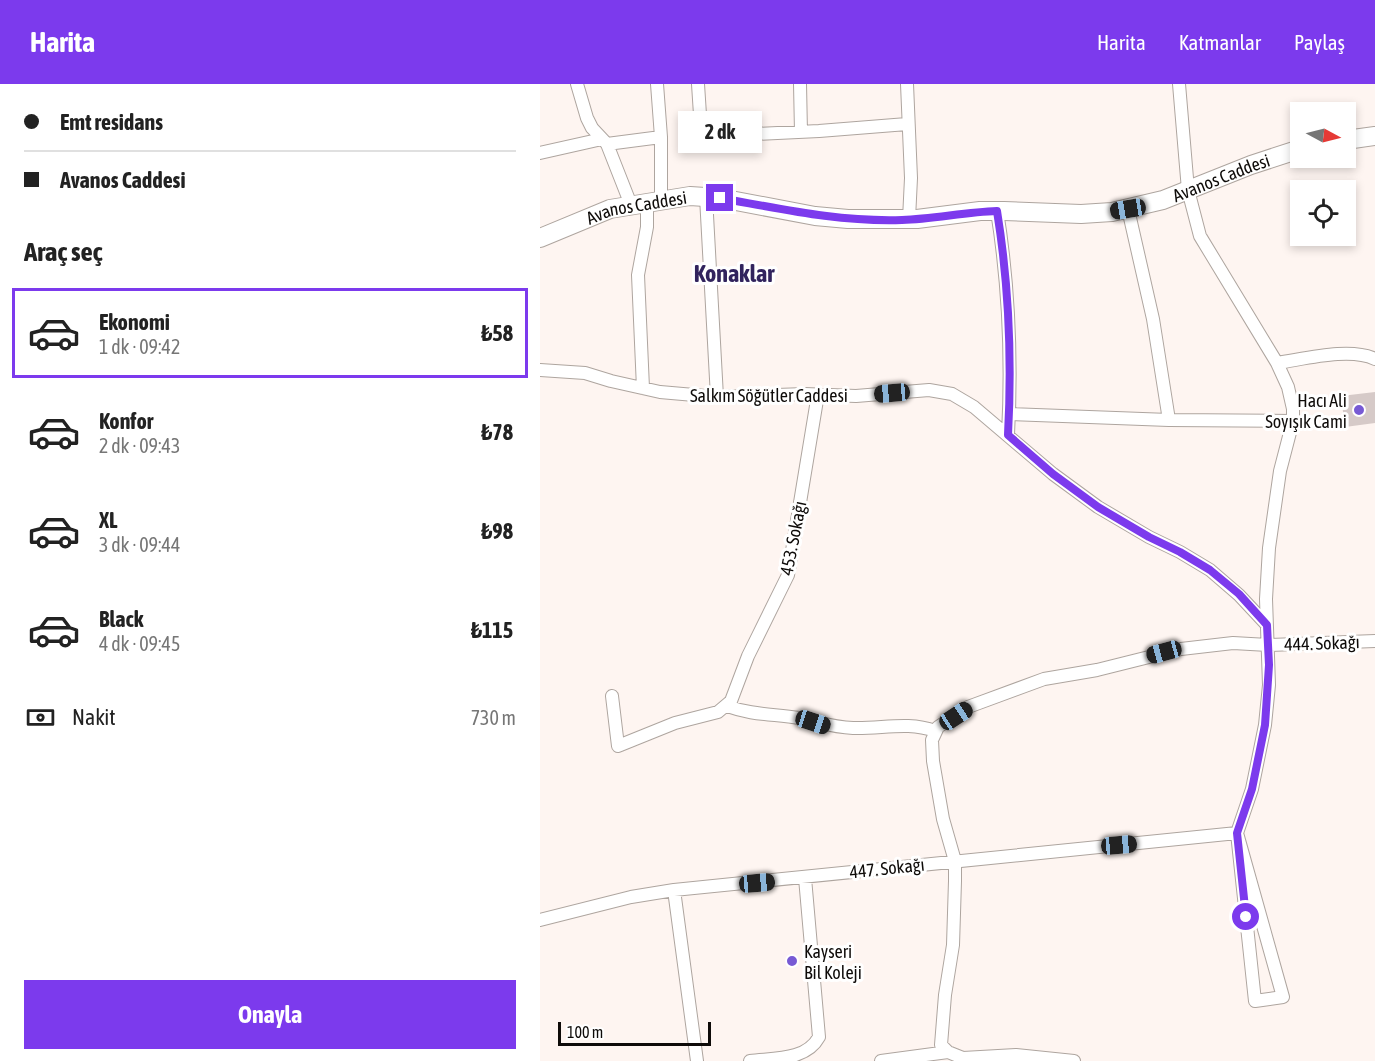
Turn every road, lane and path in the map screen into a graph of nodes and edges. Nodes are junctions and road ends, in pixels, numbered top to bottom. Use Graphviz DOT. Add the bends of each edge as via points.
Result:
graph roads {
  1 [pos="577,84"];
  2 [pos="657,84"];
  3 [pos="698,84"];
  4 [pos="800,84"];
  5 [pos="907,84"];
  6 [pos="1179,84"];
  7 [pos="907,124"];
  8 [pos="801,132"];
  9 [pos="1375,135"];
  10 [pos="661,137"];
  11 [pos="1356,138"];
  12 [pos="605,142"];
  13 [pos="1290,152"];
  14 [pos="540,153"];
  15 [pos="1188,190"];
  16 [pos="706,196"];
  17 [pos="646,203"];
  18 [pos="1128,209"];
  19 [pos="997,211"];
  20 [pos="909,219"];
  21 [pos="540,238"];
  22 [pos="1375,359"];
  23 [pos="1277,363"];
  24 [pos="540,370"];
  25 [pos="643,388"];
  26 [pos="818,394"];
  27 [pos="717,397"];
  28 [pos="1009,414"];
  29 [pos="1169,420"];
  30 [pos="1293,421"];
  31 [pos="1008,435"];
  32 [pos="1267,625"];
  33 [pos="1375,641"];
  34 [pos="1268,645"];
  35 [pos="612,696"];
  36 [pos="727,706"];
  37 [pos="935,731"];
  38 [pos="1237,833"];
  39 [pos="955,861"];
  40 [pos="805,878"];
  41 [pos="674,890"];
  42 [pos="540,920"];
  43 [pos="948,1052"];
  44 [pos="814,1054"];
  45 [pos="969,1060"];
  46 [pos="697,1061"];
  47 [pos="750,1061"];
  48 [pos="881,1061"];
  49 [pos="1074,1061"];
  1 -- 12 [label="street" via="587,118"];
  2 -- 10 [label="street"];
  3 -- 8 [label="street" via="702,130 708,135"];
  4 -- 8 [label="street"];
  5 -- 7 [label="street"];
  6 -- 15 [label="street"];
  7 -- 8 [label="street"];
  7 -- 20 [label="street"];
  9 -- 11 [label="street"];
  10 -- 12 [label="street"];
  10 -- 17 [label="street"];
  12 -- 14 [label="street"];
  12 -- 17 [label="street"];
  13 -- 15 [label="street, Avanos Caddesi"];
  15 -- 18 [label="street, Avanos Caddesi"];
  15 -- 23 [label="street" via="1200,236"];
  16 -- 17 [label="street, Avanos Caddesi"];
  16 -- 20 [label="street, Avanos Caddesi" via="831,218"];
  16 -- 27 [label="street"];
  17 -- 21 [label="street, Avanos Caddesi" via="610,209"];
  17 -- 25 [label="street" via="647,227 638,274"];
  18 -- 19 [label="street, Avanos Caddesi" via="1081,214"];
  18 -- 29 [label="street" via="1153,319"];
  19 -- 20 [label="street, Avanos Caddesi"];
  19 -- 28 [label="street" via="1008,303"];
  22 -- 23 [label="street" via="1348,354"];
  23 -- 30 [label="street" via="1288,387"];
  24 -- 25 [label="street, Salkım Söğütler Caddesi" via="585,373"];
  25 -- 27 [label="street, Salkım Söğütler Caddesi"];
  26 -- 27 [label="street, Salkım Söğütler Caddesi"];
  26 -- 31 [label="street, Salkım Söğütler Caddesi" via="945,392 960,398"];
  26 -- 36 [label="street, 453. Sokağı" via="788,575"];
  28 -- 29 [label="street"];
  28 -- 31 [label="street"];
  29 -- 30 [label="street"];
  30 -- 32 [label="street" via="1272,522"];
  31 -- 32 [label="street, Salkım Söğütler Caddesi" via="1098,507 1210,570"];
  32 -- 34 [label="street"];
  33 -- 34 [label="street, 444. Sokağı"];
  34 -- 37 [label="street, 444. Sokağı" via="1197,646 1044,679 969,707"];
  34 -- 38 [label="street" via="1268,704 1262,746"];
  35 -- 36 [label="street" via="618,746"];
  36 -- 37 [label="street" via="827,726 911,725"];
  37 -- 39 [label="street" via="932,745 939,798"];
  38 -- 38 [label="street" via="1276,975 1283,997 1255,1001"];
  38 -- 39 [label="street, 447. Sokağı"];
  39 -- 40 [label="street, 447. Sokağı"];
  39 -- 43 [label="street" via="955,920 940,1045"];
  40 -- 41 [label="street, 447. Sokağı"];
  40 -- 44 [label="street" via="819,1038"];
  41 -- 42 [label="street, 447. Sokağı"];
  41 -- 46 [label="street"];
  43 -- 45 [label="street"];
  43 -- 48 [label="street"];
  44 -- 47 [label="street"];
  45 -- 49 [label="street" via="1016,1055"];
}
